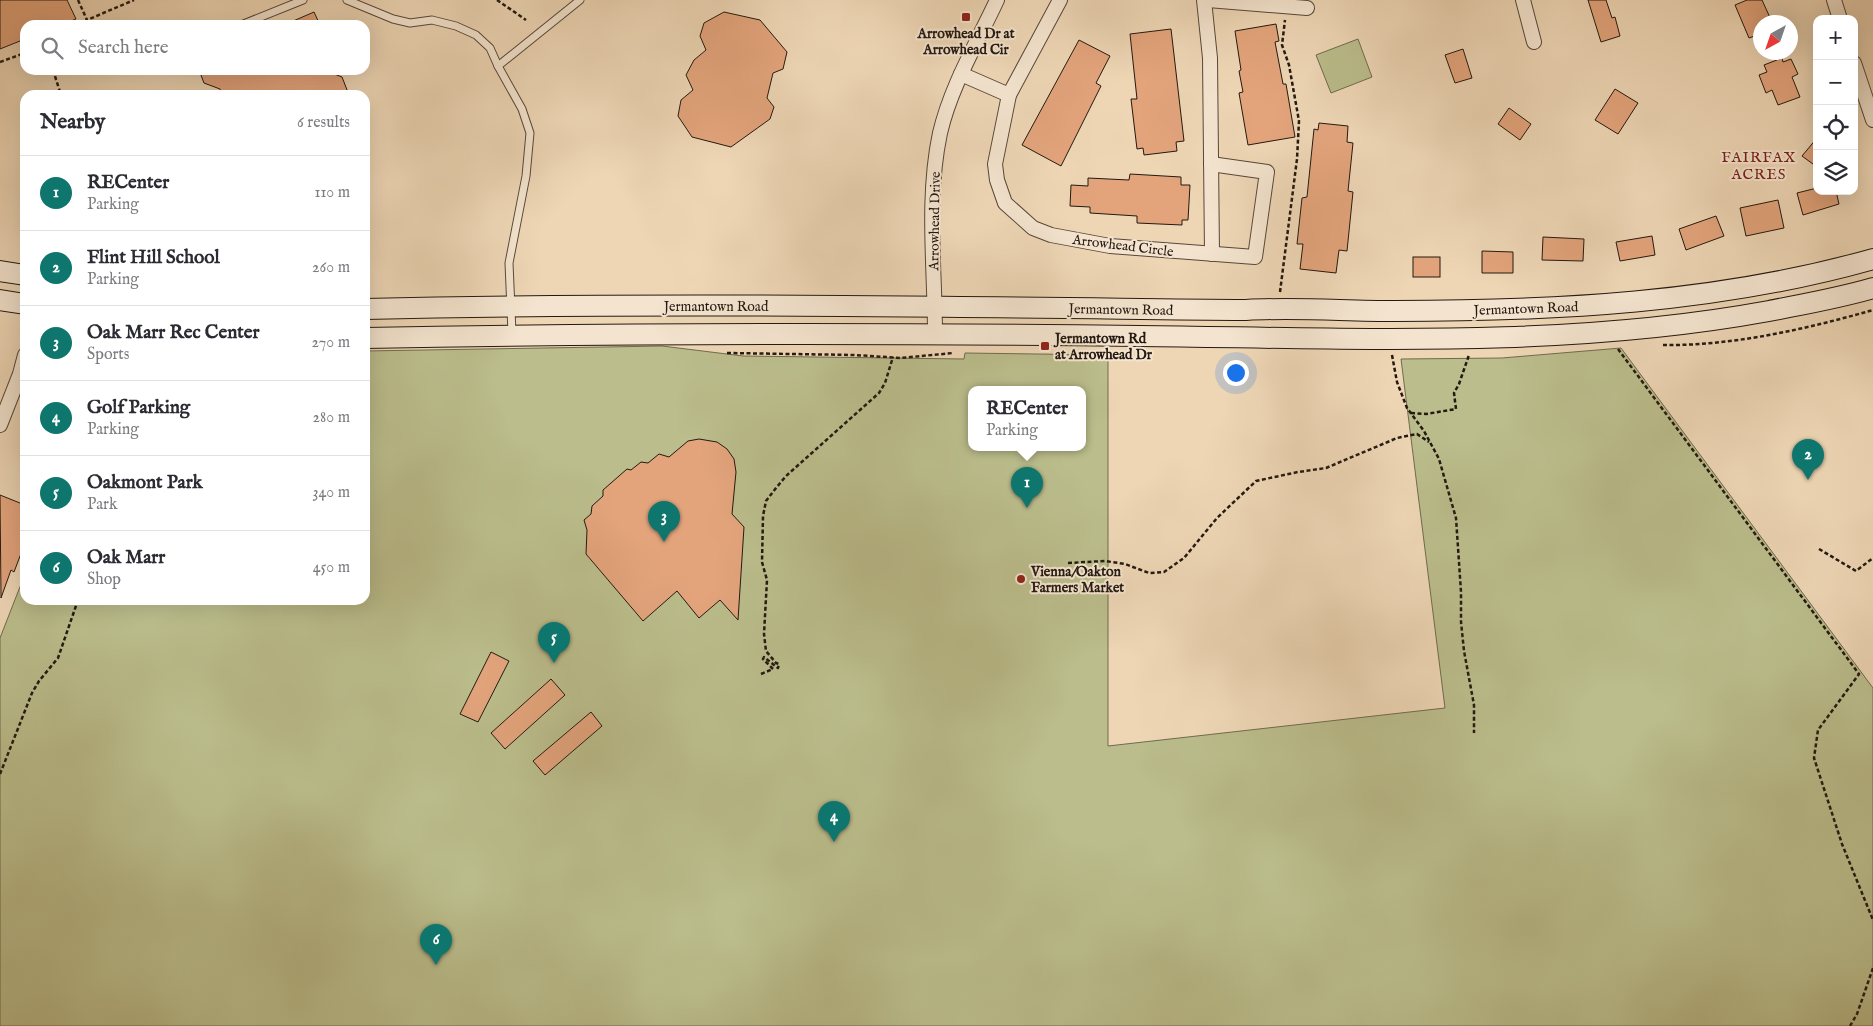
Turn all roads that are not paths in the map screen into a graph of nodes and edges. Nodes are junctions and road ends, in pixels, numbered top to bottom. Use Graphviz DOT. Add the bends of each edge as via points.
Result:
graph roads {
  1 [pos="303,0"];
  2 [pos="347,0"];
  3 [pos="580,0"];
  4 [pos="997,0"];
  5 [pos="1060,0"];
  6 [pos="1206,0"];
  7 [pos="1523,0"];
  8 [pos="1834,0"];
  9 [pos="1307,8"];
  10 [pos="1839,15"];
  11 [pos="253,20"];
  12 [pos="1534,42"];
  13 [pos="498,66"];
  14 [pos="961,74"];
  15 [pos="1858,74"];
  16 [pos="1009,95"];
  17 [pos="1873,120"];
  18 [pos="1211,164"];
  19 [pos="1212,254"];
  20 [pos="1873,259"];
  21 [pos="0,271"];
  22 [pos="20,274"];
  23 [pos="1873,288"];
  24 [pos="0,300"];
  25 [pos="20,303"];
  26 [pos="511,306"];
  27 [pos="935,306"];
  28 [pos="370,309"];
  29 [pos="512,335"];
  30 [pos="935,335"];
  31 [pos="370,338"];
  32 [pos="20,374"];
  33 [pos="0,425"];
  1 -- 11 [label="lane"];
  2 -- 13 [label="lane" via="410,23 432,20 456,26 476,35 490,48"];
  3 -- 13 [label="lane"];
  4 -- 14 [label="street, Arrowhead Drive"];
  5 -- 16 [label="street, Arrowhead Circle"];
  6 -- 9 [label="street"];
  6 -- 18 [label="street"];
  7 -- 12 [label="street"];
  8 -- 10 [label="street"];
  13 -- 26 [label="lane" via="522,109 530,133 526,176 508,263"];
  14 -- 16 [label="street"];
  14 -- 27 [label="street, Arrowhead Drive" via="947,109 935,161 932,197"];
  15 -- 17 [label="street"];
  16 -- 19 [label="street, Arrowhead Circle" via="995,164 997,180 1005,203 1033,228 1051,235 1110,246"];
  18 -- 19 [label="street"];
  18 -- 19 [label="street, Arrowhead Circle" via="1267,172 1255,258"];
  20 -- 27 [label="main road, Jermantown Road" via="1715,291 1551,308 1392,311"];
  21 -- 22 [label="main road"];
  23 -- 30 [label="main road, Jermantown Road" via="1804,304 1674,326 1527,337"];
  24 -- 25 [label="main road"];
  26 -- 27 [label="main road, Jermantown Road"];
  26 -- 28 [label="main road, Jermantown Road"];
  26 -- 29 [label="lane"];
  27 -- 30 [label="street, Arrowhead Drive"];
  29 -- 30 [label="main road, Jermantown Road"];
  29 -- 31 [label="main road, Jermantown Road"];
  32 -- 33 [label="street"];
}
